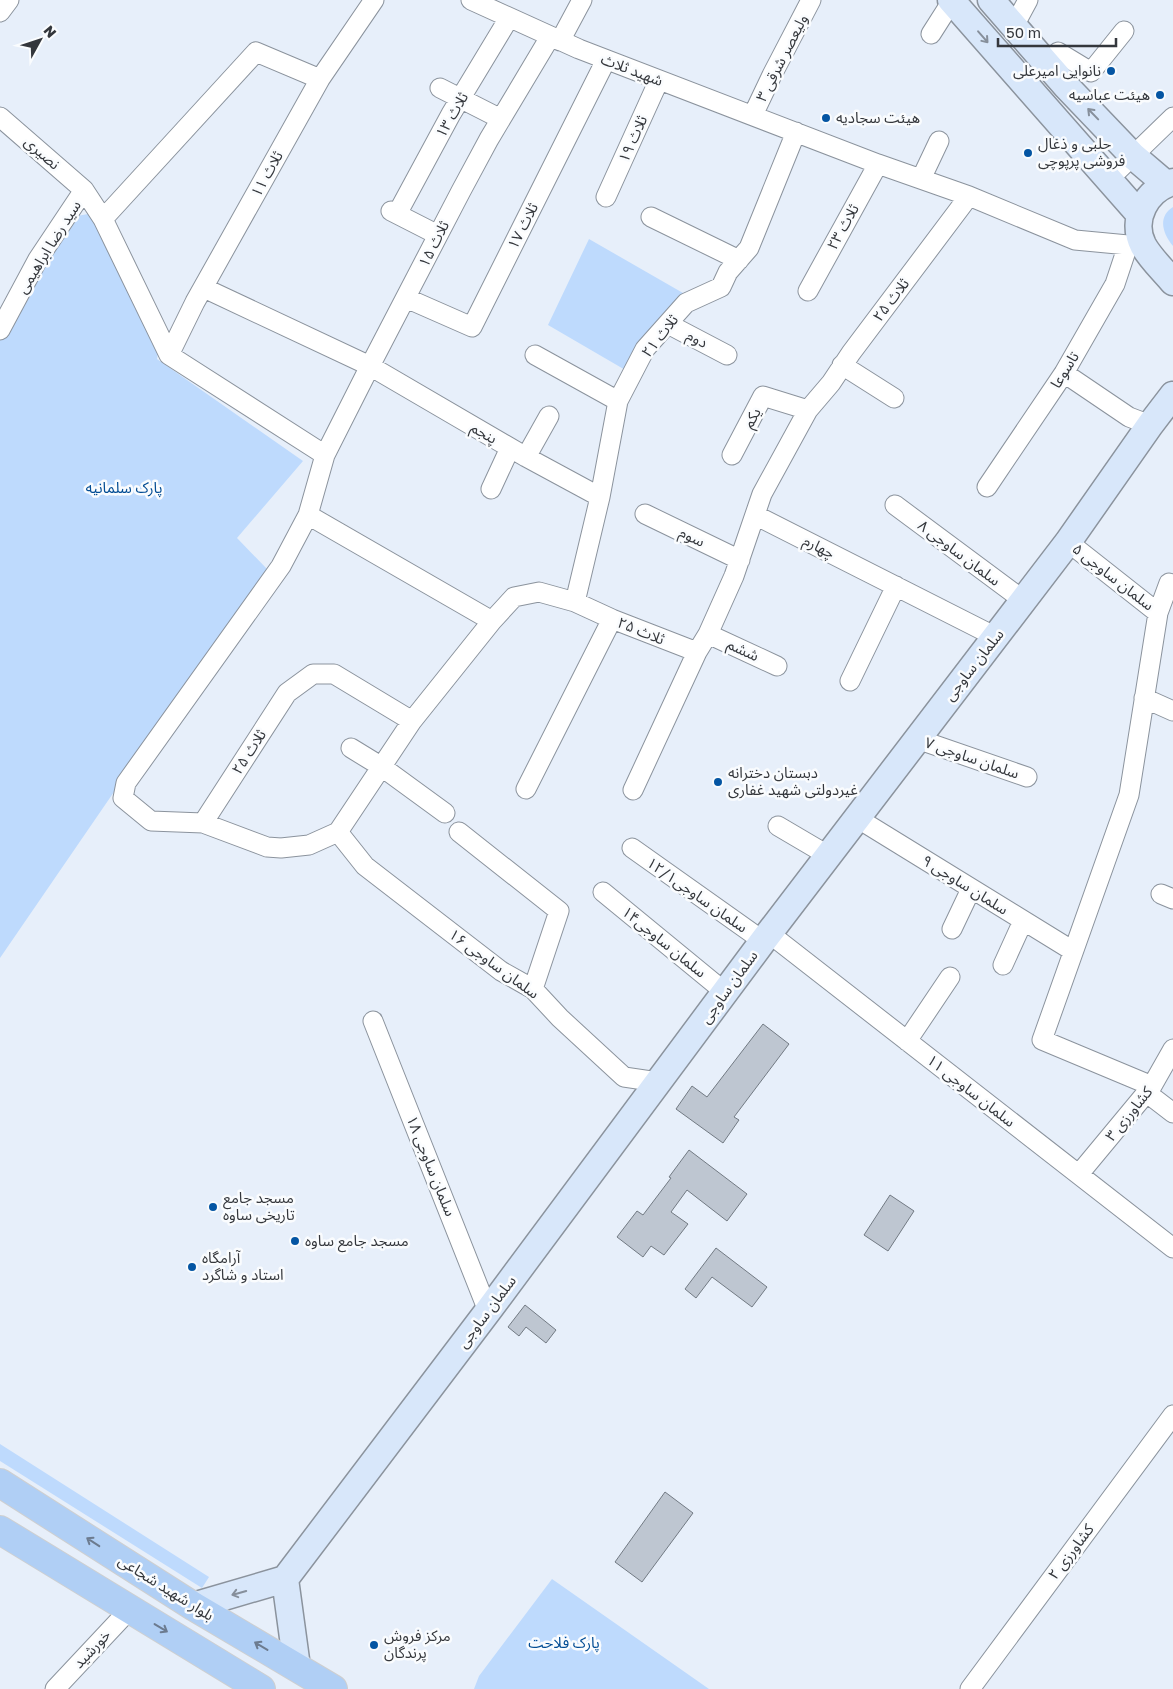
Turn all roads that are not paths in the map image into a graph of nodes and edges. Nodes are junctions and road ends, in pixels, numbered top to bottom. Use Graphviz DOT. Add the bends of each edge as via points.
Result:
graph roads {
  1 [pos="9,0"];
  2 [pos="374,0"];
  3 [pos="471,0"];
  4 [pos="582,0"];
  5 [pos="811,0"];
  6 [pos="951,0"];
  7 [pos="991,0"];
  8 [pos="1028,0"];
  9 [pos="0,12"];
  10 [pos="509,18"];
  11 [pos="1014,26"];
  12 [pos="1124,31"];
  13 [pos="931,34"];
  14 [pos="555,39"];
  15 [pos="606,60"];
  16 [pos="1047,66"];
  17 [pos="320,79"];
  18 [pos="659,80"];
  19 [pos="440,88"];
  20 [pos="461,99"];
  21 [pos="753,115"];
  22 [pos="0,117"];
  23 [pos="1173,117"];
  24 [pos="501,119"];
  25 [pos="796,132"];
  26 [pos="939,141"];
  27 [pos="1132,156"];
  28 [pos="878,164"];
  29 [pos="921,179"];
  30 [pos="1108,180"];
  31 [pos="1170,183"];
  32 [pos="84,190"];
  33 [pos="968,196"];
  34 [pos="606,197"];
  35 [pos="1140,215"];
  36 [pos="650,217"];
  37 [pos="103,219"];
  38 [pos="438,235"];
  39 [pos="1135,244"];
  40 [pos="739,260"];
  41 [pos="1173,282"];
  42 [pos="204,288"];
  43 [pos="808,291"];
  44 [pos="406,298"];
  45 [pos="668,324"];
  46 [pos="0,330"];
  47 [pos="169,355"];
  48 [pos="726,355"];
  49 [pos="535,356"];
  50 [pos="842,365"];
  51 [pos="370,366"];
  52 [pos="1064,373"];
  53 [pos="1173,395"];
  54 [pos="894,398"];
  55 [pos="618,401"];
  56 [pos="808,410"];
  57 [pos="549,416"];
  58 [pos="1150,425"];
  59 [pos="510,448"];
  60 [pos="732,455"];
  61 [pos="326,456"];
  62 [pos="526,457"];
  63 [pos="987,487"];
  64 [pos="491,489"];
  65 [pos="600,497"];
  66 [pos="895,505"];
  67 [pos="645,514"];
  68 [pos="755,514"];
  69 [pos="308,515"];
  70 [pos="1068,542"];
  71 [pos="740,560"];
  72 [pos="889,583"];
  73 [pos="1173,585"];
  74 [pos="1023,600"];
  75 [pos="575,602"];
  76 [pos="1158,613"];
  77 [pos="612,619"];
  78 [pos="492,621"];
  79 [pos="708,634"];
  80 [pos="996,637"];
  81 [pos="697,652"];
  82 [pos="777,666"];
  83 [pos="850,682"];
  84 [pos="1144,698"];
  85 [pos="1173,711"];
  86 [pos="412,721"];
  87 [pos="917,739"];
  88 [pos="351,748"];
  89 [pos="382,767"];
  90 [pos="1027,777"];
  91 [pos="526,789"];
  92 [pos="633,790"];
  93 [pos="444,813"];
  94 [pos="858,818"];
  95 [pos="203,824"];
  96 [pos="778,826"];
  97 [pos="338,832"];
  98 [pos="458,832"];
  99 [pos="632,848"];
  100 [pos="829,856"];
  101 [pos="971,888"];
  102 [pos="603,892"];
  103 [pos="1023,921"];
  104 [pos="952,929"];
  105 [pos="766,938"];
  106 [pos="1073,952"];
  107 [pos="1003,965"];
  108 [pos="950,977"];
  109 [pos="533,989"];
  110 [pos="726,993"];
  111 [pos="373,1021"];
  112 [pos="907,1041"];
  113 [pos="1173,1049"];
  114 [pos="658,1082"];
  115 [pos="1150,1089"];
  116 [pos="1173,1113"];
  117 [pos="1079,1174"];
  118 [pos="1173,1248"];
  119 [pos="488,1311"];
  120 [pos="1173,1415"];
  121 [pos="0,1482"];
  122 [pos="0,1530"];
  123 [pos="285,1579"];
  124 [pos="193,1606"];
  125 [pos="130,1609"];
  126 [pos="297,1667"];
  127 [pos="55,1689"];
  128 [pos="261,1689"];
  129 [pos="333,1689"];
  130 [pos="970,1689"];
  1 -- 9 [label="street"];
  2 -- 17 [label="street, ثلاث ۱۱"];
  3 -- 10 [label="street, شهید ثلاث"];
  4 -- 14 [label="street, ثلاث ۱۵"];
  5 -- 21 [label="street, ولیعصر شرقی ۳"];
  6 -- 13 [label="street"];
  6 -- 30 [label="street, one-way"];
  7 -- 11 [label="street"];
  8 -- 11 [label="street"];
  10 -- 14 [label="street, شهید ثلاث"];
  10 -- 20 [label="street, ثلاث ۱۳"];
  11 -- 16 [label="street"];
  12 -- 16 [label="street" via="1091,72 1058,52"];
  14 -- 15 [label="street, شهید ثلاث"];
  14 -- 24 [label="street, ثلاث ۱۵"];
  15 -- 18 [label="street, شهید ثلاث"];
  15 -- 44 [label="street, ثلاث ۱۷" via="472,327"];
  27 -- 16 [label="street, one-way"];
  17 -- 37 [label="street" via="256,52"];
  17 -- 42 [label="street, ثلاث ۱۱"];
  18 -- 21 [label="street, شهید ثلاث"];
  18 -- 34 [label="street, ثلاث ۱۹"];
  19 -- 20 [label="street"];
  20 -- 24 [label="street"];
  20 -- 38 [label="street, ثلاث ۱۳" via="394,212"];
  21 -- 25 [label="street, شهید ثلاث"];
  22 -- 32 [label="street, نصیری"];
  23 -- 27 [label="street"];
  24 -- 38 [label="street, ثلاث ۱۵"];
  25 -- 28 [label="street, شهید ثلاث"];
  25 -- 40 [label="street, ثلاث ۲۱" via="749,248"];
  26 -- 29 [label="street"];
  27 -- 30 [label="street"];
  27 -- 31 [label="street"];
  28 -- 29 [label="street, شهید ثلاث"];
  28 -- 43 [label="street, ثلاث ۲۳"];
  29 -- 33 [label="street, شهید ثلاث"];
  30 -- 35 [label="street"];
  31 -- 35 [label="street" via="1154,191"];
  32 -- 37 [label="street, نصیری"];
  32 -- 46 [label="street, سید رضا ابراهیمی" via="38,259"];
  33 -- 39 [label="street, شهید ثلاث" via="1075,240"];
  33 -- 50 [label="street, ثلاث ۲۵"];
  35 -- 39 [label="street"];
  36 -- 40 [label="street"];
  37 -- 47 [label="street, نصیری"];
  38 -- 44 [label="street, ثلاث ۱۵"];
  39 -- 41 [label="street" via="1149,254"];
  39 -- 52 [label="street, تاسوعا"];
  40 -- 45 [label="street, ثلاث ۲۱" via="721,287 686,303"];
  42 -- 47 [label="street, ثلاث ۱۱"];
  42 -- 51 [label="street, پنجم"];
  44 -- 51 [label="street, ثلاث ۱۵"];
  45 -- 48 [label="street, دوم"];
  45 -- 55 [label="street, ثلاث ۲۱" via="645,350"];
  47 -- 61 [label="street"];
  49 -- 55 [label="street"];
  50 -- 54 [label="street"];
  50 -- 56 [label="street, ثلاث ۲۵"];
  51 -- 59 [label="street, پنجم"];
  51 -- 61 [label="street, ثلاث ۱۵"];
  52 -- 58 [label="street" via="1129,417"];
  52 -- 63 [label="street, تاسوعا"];
  53 -- 58 [label="street, سلمان ساوجی"];
  55 -- 65 [label="street, ثلاث ۲۱"];
  56 -- 60 [label="street, یکم" via="763,396"];
  56 -- 68 [label="street, ثلاث ۲۵" via="762,494"];
  57 -- 62 [label="street"];
  58 -- 70 [label="street, سلمان ساوجی"];
  59 -- 62 [label="street, پنجم"];
  59 -- 64 [label="street"];
  61 -- 69 [label="street, ثلاث ۱۵"];
  62 -- 65 [label="street, پنجم"];
  65 -- 75 [label="street, ثلاث ۲۱"];
  66 -- 74 [label="street, سلمان ساوجی ۸"];
  67 -- 71 [label="street, سوم"];
  68 -- 71 [label="street, ثلاث ۲۵"];
  68 -- 72 [label="street, چهارم"];
  69 -- 78 [label="street"];
  69 -- 95 [label="street, ثلاث ۱۵" via="281,566 126,783 123,798 151,821"];
  70 -- 74 [label="street, سلمان ساوجی"];
  70 -- 76 [label="street, سلمان ساوجی ۵"];
  71 -- 79 [label="street, ثلاث ۲۵"];
  72 -- 80 [label="street, چهارم"];
  72 -- 83 [label="street"];
  73 -- 76 [label="street" via="1169,583"];
  74 -- 80 [label="street, سلمان ساوجی"];
  75 -- 77 [label="street, ثلاث ۲۵"];
  75 -- 78 [label="street, ثلاث ۲۵" via="539,592 514,597"];
  76 -- 84 [label="street"];
  77 -- 81 [label="street, ثلاث ۲۵"];
  77 -- 91 [label="street"];
  78 -- 86 [label="street, ثلاث ۲۵"];
  79 -- 81 [label="street, ثلاث ۲۵"];
  79 -- 82 [label="street, ششم"];
  80 -- 87 [label="street, سلمان ساوجی"];
  81 -- 92 [label="street"];
  84 -- 85 [label="street"];
  84 -- 106 [label="street" via="1129,795"];
  86 -- 89 [label="street"];
  86 -- 95 [label="street, ثلاث ۲۵" via="334,674 313,674 287,693"];
  87 -- 90 [label="street, سلمان ساوجی ۷"];
  87 -- 94 [label="street, سلمان ساوجی"];
  88 -- 89 [label="street"];
  89 -- 93 [label="street"];
  89 -- 97 [label="street"];
  94 -- 100 [label="street, سلمان ساوجی"];
  94 -- 101 [label="street, سلمان ساوجی ۹"];
  95 -- 97 [label="street" via="267,847 281,848 309,845"];
  96 -- 100 [label="street"];
  97 -- 109 [label="street, سلمان ساوجی ۱۶" via="365,866 501,971"];
  98 -- 109 [label="street" via="559,910"];
  99 -- 105 [label="street, سلمان ساوجی۱۲/۱"];
  100 -- 105 [label="street, سلمان ساوجی"];
  101 -- 103 [label="street, سلمان ساوجی ۹"];
  101 -- 104 [label="street"];
  102 -- 110 [label="street, سلمان ساوجی۱۴"];
  103 -- 106 [label="street, سلمان ساوجی ۹"];
  103 -- 107 [label="street"];
  105 -- 110 [label="street, سلمان ساوجی"];
  105 -- 112 [label="street, سلمان ساوجی ۱۱"];
  106 -- 115 [label="street" via="1042,1040"];
  108 -- 112 [label="street"];
  109 -- 114 [label="street, سلمان ساوجی ۱۶" via="624,1077"];
  110 -- 114 [label="street, سلمان ساوجی"];
  111 -- 119 [label="street, سلمان ساوجی ۱۸"];
  112 -- 117 [label="street, سلمان ساوجی ۱۱"];
  113 -- 115 [label="street, کشاورزی ۳"];
  114 -- 119 [label="street, سلمان ساوجی"];
  115 -- 116 [label="street"];
  115 -- 117 [label="street, کشاورزی ۳"];
  117 -- 118 [label="street, سلمان ساوجی ۱۱"];
  119 -- 123 [label="street, سلمان ساوجی"];
  120 -- 130 [label="street, کشاورزی ۲"];
  124 -- 121 [label="main road, بلوار شهید شجاعی, one-way"];
  122 -- 125 [label="main road"];
  123 -- 124 [label="street, one-way"];
  123 -- 126 [label="street"];
  126 -- 124 [label="main road, بلوار شهید شجاعی, one-way"];
  125 -- 127 [label="street, خورشید"];
  125 -- 128 [label="main road, one-way"];
  126 -- 129 [label="main road, بلوار شهید شجاعی"];
}
